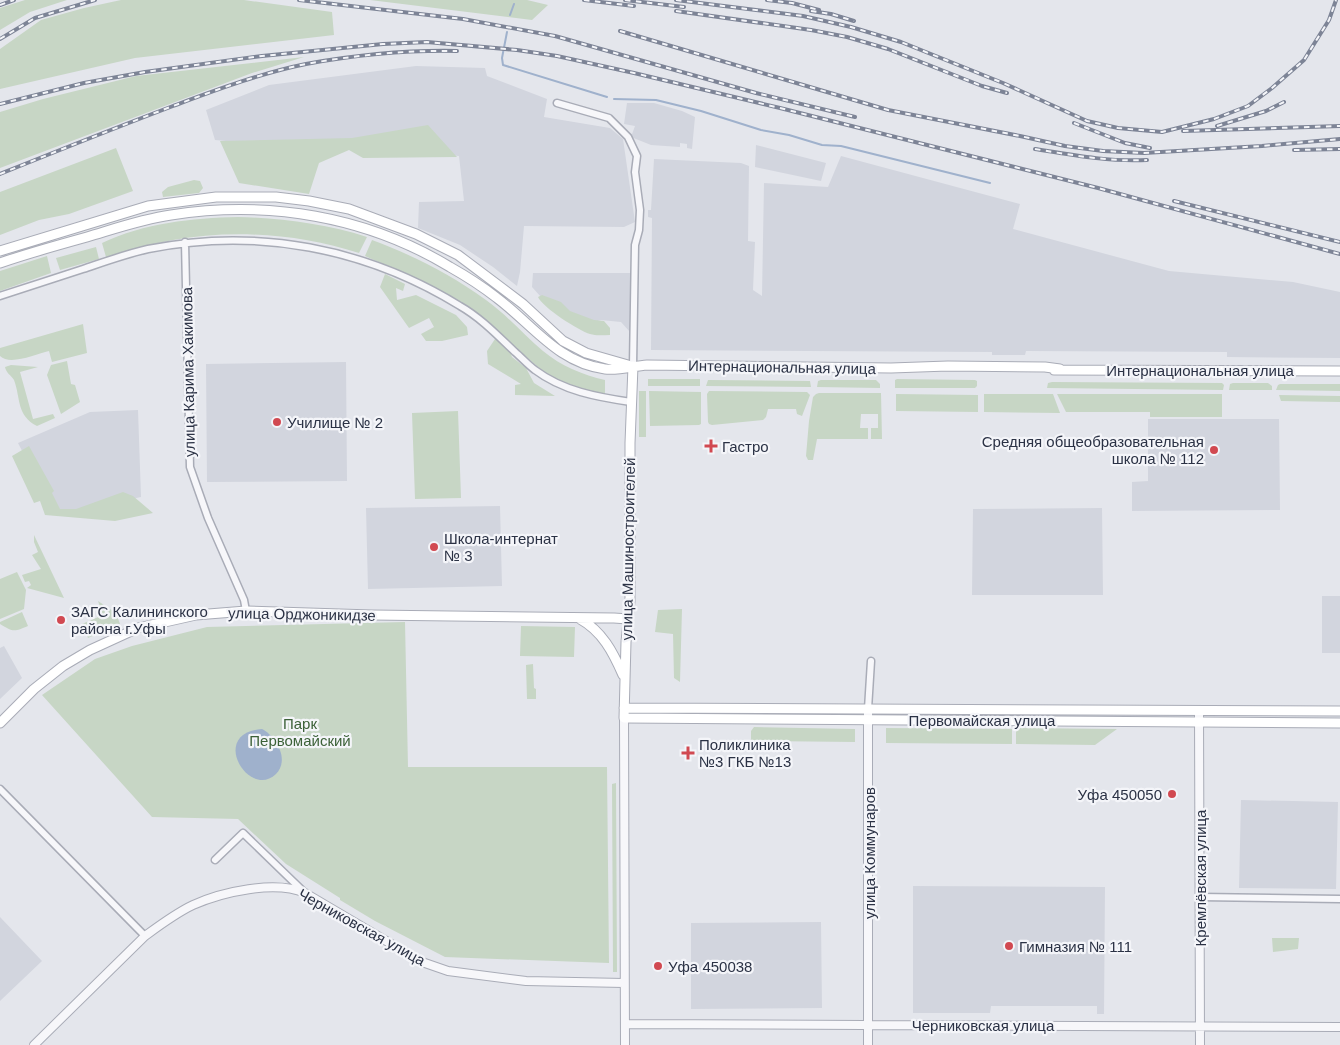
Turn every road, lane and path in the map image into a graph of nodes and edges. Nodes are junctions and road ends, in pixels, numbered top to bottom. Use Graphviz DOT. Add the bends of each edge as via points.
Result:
graph roads {
  1 [pos="557,103"];
  2 [pos="185,242"];
  3 [pos="0,252"];
  4 [pos="0,263"];
  5 [pos="0,296"];
  6 [pos="633,366"];
  7 [pos="1340,370"];
  8 [pos="631,402"];
  9 [pos="246,611"];
  10 [pos="577,618"];
  11 [pos="628,619"];
  12 [pos="871,661"];
  13 [pos="625,678"];
  14 [pos="624,708"];
  15 [pos="868,709"];
  16 [pos="1199,710"];
  17 [pos="1340,711"];
  18 [pos="624,718"];
  19 [pos="869,720"];
  20 [pos="1199,722"];
  21 [pos="0,723"];
  22 [pos="1340,723"];
  23 [pos="0,789"];
  24 [pos="215,860"];
  25 [pos="305,893"];
  26 [pos="1200,897"];
  27 [pos="1340,899"];
  28 [pos="145,936"];
  29 [pos="624,983"];
  30 [pos="625,1024"];
  31 [pos="868,1025"];
  32 [pos="1200,1025"];
  33 [pos="1340,1027"];
  34 [pos="34,1045"];
  35 [pos="625,1045"];
  36 [pos="868,1045"];
  37 [pos="1200,1045"];
  1 -- 6 [label="street, улица Машиностроителей" via="609,118 628,137 637,156 639,230 635,245"];
  2 -- 5 [label="street" via="103,262"];
  2 -- 8 [label="street" via="279,242 366,260 422,284 462,307 491,329 534,370 554,382 580,392"];
  2 -- 9 [label="street, улица Карима Хакимова" via="190,467"];
  3 -- 6 [label="main road, Интернациональная улица" via="148,206 172,202 256,196 309,201 349,209 416,234 458,255 504,288 564,341 586,353"];
  4 -- 6 [label="main road, Интернациональная улица" via="121,226 169,215 226,209 269,209 304,214 374,230 411,245 498,298 557,351 581,364 607,370"];
  6 -- 7 [label="main road, Интернациональная улица"];
  6 -- 8 [label="main road, улица Машиностроителей"];
  8 -- 11 [label="main road, улица Машиностроителей"];
  9 -- 10 [label="main road, улица Орджоникидзе"];
  9 -- 21 [label="main road, улица Орджоникидзе" via="196,615 138,628 63,666"];
  10 -- 11 [label="main road, улица Орджоникидзе"];
  10 -- 13 [label="main road" via="589,624 606,641"];
  11 -- 13 [label="main road, улица Машиностроителей"];
  12 -- 15 [label="street, улица Коммунаров"];
  13 -- 14 [label="main road, улица Машиностроителей"];
  14 -- 15 [label="main road, Первомайская улица"];
  14 -- 18 [label="main road, улица Машиностроителей"];
  15 -- 16 [label="main road, Первомайская улица"];
  15 -- 19 [label="street, улица Коммунаров"];
  16 -- 17 [label="main road, Первомайская улица"];
  16 -- 20 [label="street, Кремлёвская улица"];
  18 -- 19 [label="main road, Первомайская улица"];
  18 -- 29 [label="street, улица Машиностроителей"];
  19 -- 20 [label="main road, Первомайская улица"];
  19 -- 31 [label="street, улица Коммунаров"];
  20 -- 22 [label="main road, Первомайская улица"];
  20 -- 26 [label="street, Кремлёвская улица"];
  23 -- 28 [label="street"];
  24 -- 25 [label="street" via="243,833"];
  25 -- 28 [label="street, Черниковская улица" via="274,887 215,897 193,905"];
  25 -- 29 [label="street, Черниковская улица" via="422,962 448,971 526,980"];
  26 -- 27 [label="street"];
  26 -- 32 [label="street, Кремлёвская улица"];
  28 -- 34 [label="street, Черниковская улица"];
  29 -- 30 [label="street, улица Машиностроителей"];
  30 -- 31 [label="street, Черниковская улица"];
  30 -- 35 [label="street, улица Машиностроителей"];
  31 -- 32 [label="street, Черниковская улица"];
  31 -- 36 [label="street, улица Коммунаров"];
  32 -- 33 [label="street, Черниковская улица"];
  32 -- 37 [label="street, Кремлёвская улица"];
}
